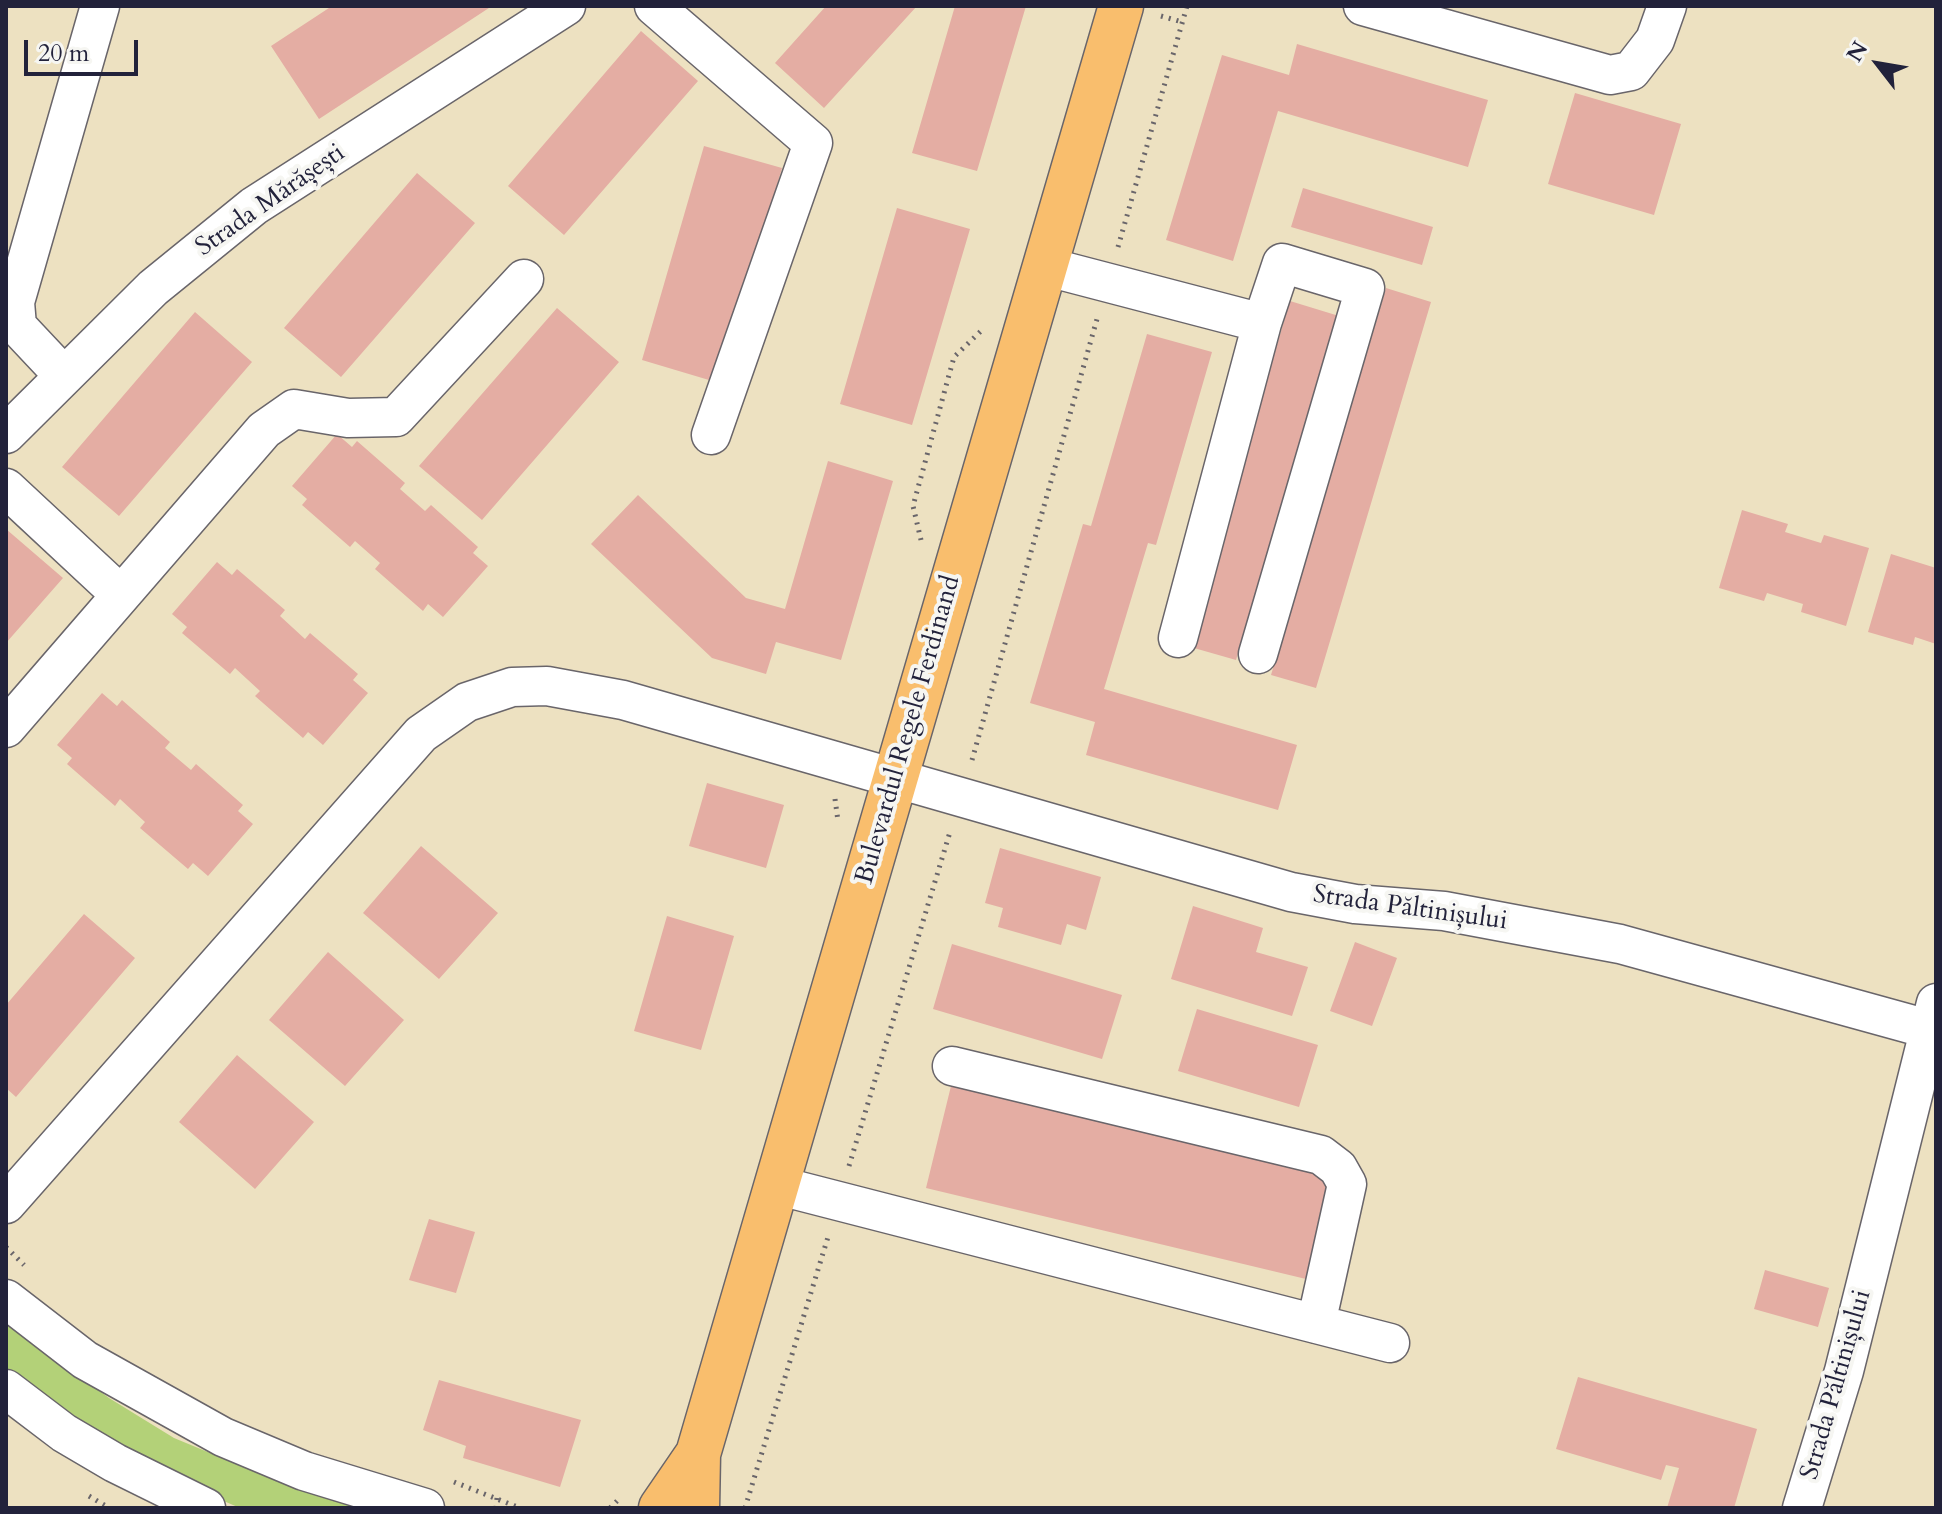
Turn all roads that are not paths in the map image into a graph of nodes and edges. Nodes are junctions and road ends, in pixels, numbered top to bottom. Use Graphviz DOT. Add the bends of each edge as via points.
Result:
graph roads {
  1 [pos="100,6"];
  2 [pos="566,6"];
  3 [pos="654,6"];
  4 [pos="1121,6"];
  5 [pos="1363,6"];
  6 [pos="1667,6"];
  7 [pos="1044,266"];
  8 [pos="524,279"];
  9 [pos="10,316"];
  10 [pos="1262,323"];
  11 [pos="64,376"];
  12 [pos="6,434"];
  13 [pos="711,435"];
  14 [pos="6,488"];
  15 [pos="121,595"];
  16 [pos="1178,638"];
  17 [pos="1258,654"];
  18 [pos="6,728"];
  19 [pos="895,778"];
  20 [pos="1932,1016"];
  21 [pos="952,1066"];
  22 [pos="776,1185"];
  23 [pos="6,1204"];
  24 [pos="6,1299"];
  25 [pos="1316,1324"];
  26 [pos="1390,1343"];
  27 [pos="6,1389"];
  28 [pos="698,1454"];
  29 [pos="206,1508"];
  30 [pos="425,1508"];
  31 [pos="661,1508"];
  32 [pos="697,1508"];
  33 [pos="1802,1508"];
  1 -- 9 [label="street"];
  2 -- 11 [label="street, Strada Mărășești" via="254,206 153,288"];
  3 -- 13 [label="street" via="813,143"];
  4 -- 7 [label="main road, Bulevardul Regele Ferdinand"];
  5 -- 6 [label="street" via="1610,75 1631,71 1655,40"];
  7 -- 10 [label="street"];
  7 -- 19 [label="main road, Bulevardul Regele Ferdinand"];
  8 -- 15 [label="street" via="396,417 348,418 294,409 264,430"];
  9 -- 11 [label="street"];
  10 -- 16 [label="street"];
  10 -- 17 [label="street" via="1282,263 1365,288"];
  11 -- 12 [label="street, Strada Mărășești"];
  14 -- 15 [label="street"];
  15 -- 18 [label="street"];
  19 -- 20 [label="street, Strada Păltinișului" via="1291,892 1355,904 1444,911 1620,944"];
  19 -- 22 [label="main road, Bulevardul Regele Ferdinand"];
  19 -- 23 [label="street, Strada Păltinișului" via="623,700 547,686 512,687 467,702 421,734 373,785"];
  20 -- 33 [label="street, Strada Păltinișului" via="1844,1371"];
  21 -- 25 [label="street" via="1321,1155 1347,1184"];
  22 -- 25 [label="street"];
  22 -- 28 [label="main road, Bulevardul Regele Ferdinand"];
  24 -- 30 [label="street" via="85,1360 223,1437 304,1471"];
  25 -- 26 [label="street"];
  27 -- 29 [label="street" via="64,1433"];
  28 -- 31 [label="main road, Bulevardul Regele Ferdinand"];
  28 -- 32 [label="main road, Bulevardul Regele Ferdinand"];
}
